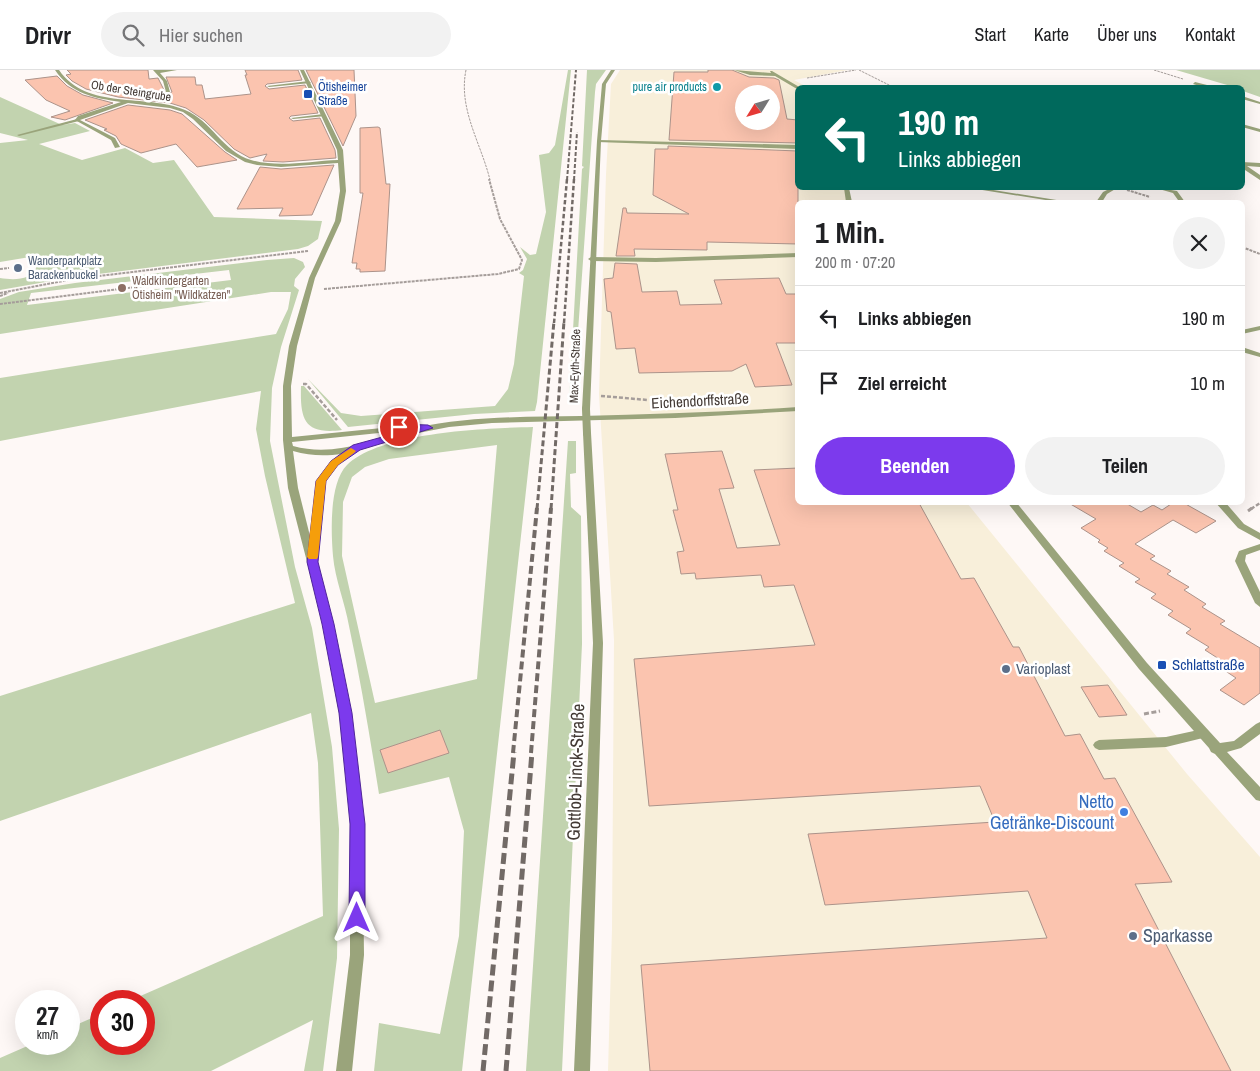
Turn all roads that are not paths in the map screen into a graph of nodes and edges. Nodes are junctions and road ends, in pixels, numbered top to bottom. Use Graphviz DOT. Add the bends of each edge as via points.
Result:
graph roads {
  1 [pos="57,70"];
  2 [pos="175,70"];
  3 [pos="302,70"];
  4 [pos="613,70"];
  5 [pos="736,70"];
  6 [pos="767,70"];
  7 [pos="156,71"];
  8 [pos="777,75"];
  9 [pos="309,82"];
  10 [pos="1196,83"];
  11 [pos="1203,85"];
  12 [pos="268,86"];
  13 [pos="795,86"];
  14 [pos="168,91"];
  15 [pos="1245,98"];
  16 [pos="129,101"];
  17 [pos="1260,103"];
  18 [pos="324,115"];
  19 [pos="293,118"];
  20 [pos="77,120"];
  21 [pos="1245,126"];
  22 [pos="1260,131"];
  23 [pos="19,135"];
  24 [pos="599,141"];
  25 [pos="117,147"];
  26 [pos="795,147"];
  27 [pos="342,161"];
  28 [pos="1245,164"];
  29 [pos="1260,165"];
  30 [pos="1245,166"];
  31 [pos="1260,178"];
  32 [pos="986,190"];
  33 [pos="1111,190"];
  34 [pos="1168,190"];
  35 [pos="1053,200"];
  36 [pos="1100,200"];
  37 [pos="1181,200"];
  38 [pos="795,254"];
  39 [pos="592,259"];
  40 [pos="1260,328"];
  41 [pos="1245,331"];
  42 [pos="1245,350"];
  43 [pos="1260,356"];
  44 [pos="795,409"];
  45 [pos="428,428"];
  46 [pos="288,444"];
  47 [pos="356,448"];
  48 [pos="589,474"];
  49 [pos="1013,505"];
  50 [pos="1222,505"];
  51 [pos="1260,537"];
  52 [pos="1260,546"];
  53 [pos="312,562"];
  54 [pos="1260,603"];
  55 [pos="1260,727"];
  56 [pos="1203,734"];
  57 [pos="1099,745"];
  58 [pos="1215,749"];
  59 [pos="1260,796"];
  60 [pos="344,1071"];
  61 [pos="582,1071"];
  1 -- 16 [label="street, Ob der Steingrube" via="74,89"];
  2 -- 7 [label="street"];
  3 -- 9 [label="street"];
  4 -- 24 [label="street, Max-Eyth-Straße" via="604,84"];
  5 -- 8 [label="street"];
  6 -- 8 [label="street"];
  7 -- 14 [label="street"];
  8 -- 13 [label="street"];
  9 -- 12 [label="street"];
  9 -- 18 [label="street"];
  10 -- 11 [label="street"];
  15 -- 17 [label="street"];
  16 -- 20 [label="street"];
  16 -- 27 [label="street, Ob der Steingrube" via="174,108 196,116 233,154 248,162"];
  18 -- 19 [label="street"];
  18 -- 27 [label="street"];
  20 -- 23 [label="street"];
  20 -- 25 [label="street" via="113,139"];
  21 -- 22 [label="street"];
  24 -- 26 [label="street"];
  24 -- 39 [label="street, Max-Eyth-Straße"];
  27 -- 46 [label="street" via="343,191 338,221 324,249 293,346 287,386"];
  28 -- 29 [label="street"];
  30 -- 31 [label="street"];
  32 -- 35 [label="street"];
  33 -- 36 [label="street"];
  34 -- 37 [label="street" via="1175,192"];
  38 -- 39 [label="street" via="656,260"];
  39 -- 48 [label="street, Max-Eyth-Straße, bridge" via="586,408"];
  40 -- 41 [label="street"];
  42 -- 43 [label="street"];
  44 -- 45 [label="street, Eichendorffstraße" via="522,420"];
  45 -- 46 [label="street" via="399,427"];
  45 -- 47 [label="street"];
  46 -- 47 [label="street" via="304,454"];
  46 -- 53 [label="street" via="293,488"];
  47 -- 53 [label="street" via="334,463 321,481"];
  48 -- 61 [label="street, Gottlob-Linck-Straße" via="598,642"];
  49 -- 56 [label="street" via="1078,588"];
  50 -- 51 [label="street" via="1241,526"];
  52 -- 54 [label="street" via="1242,554 1240,561"];
  53 -- 60 [label="street" via="345,713 358,824 357,955"];
  55 -- 58 [label="street" via="1237,745"];
  56 -- 57 [label="street" via="1166,742"];
  56 -- 58 [label="street"];
  58 -- 59 [label="street"];
}
